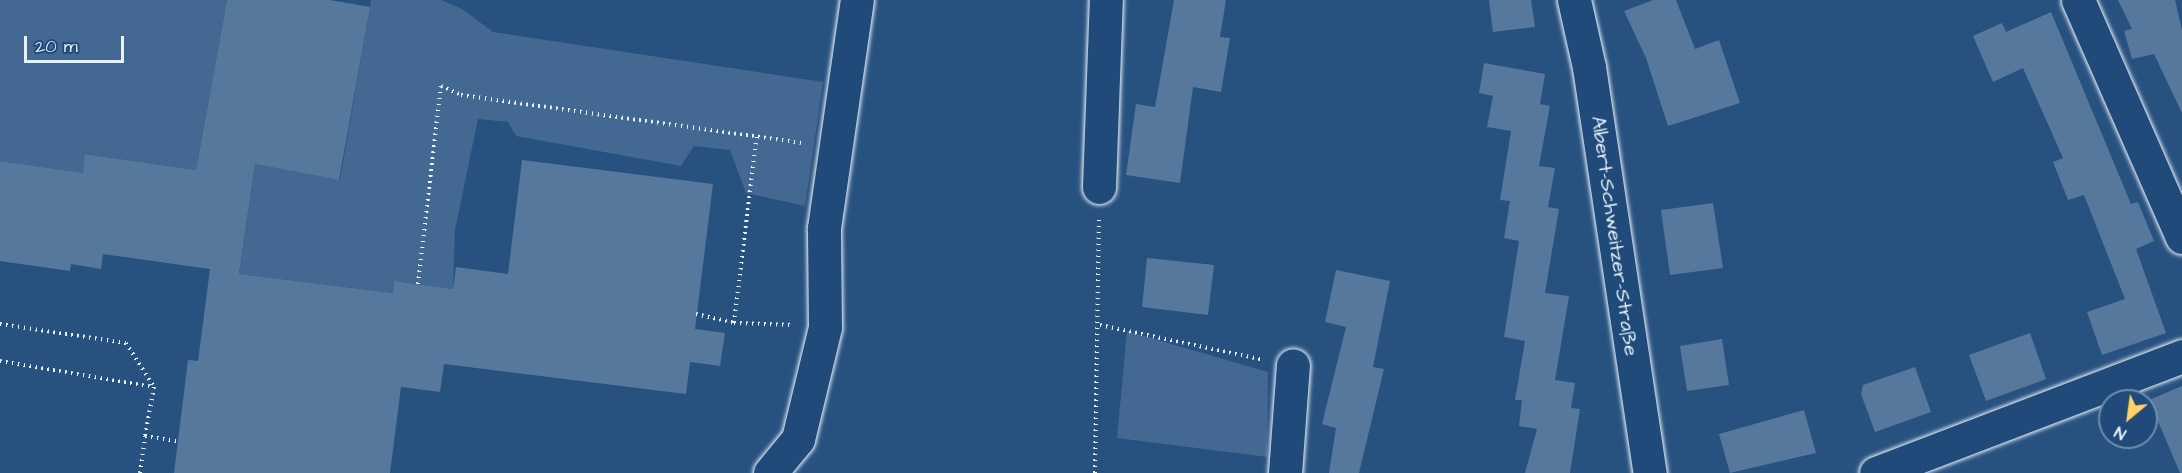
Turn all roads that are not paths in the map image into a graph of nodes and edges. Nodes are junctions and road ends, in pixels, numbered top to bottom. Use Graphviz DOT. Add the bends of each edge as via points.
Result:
graph roads {
  1 [pos="857,0"];
  2 [pos="1106,0"];
  3 [pos="1574,0"];
  4 [pos="2078,0"];
  5 [pos="1099,187"];
  6 [pos="2182,237"];
  7 [pos="2182,356"];
  8 [pos="1293,365"];
  9 [pos="770,473"];
  10 [pos="1285,473"];
  11 [pos="1650,473"];
  12 [pos="1876,473"];
  1 -- 9 [label="street" via="832,149 824,228 825,327 798,439"];
  2 -- 5 [label="street"];
  3 -- 11 [label="street, Albert-Schweitzer-Straße" via="1589,67"];
  4 -- 6 [label="street"];
  7 -- 12 [label="street"];
  8 -- 10 [label="street"];
}
